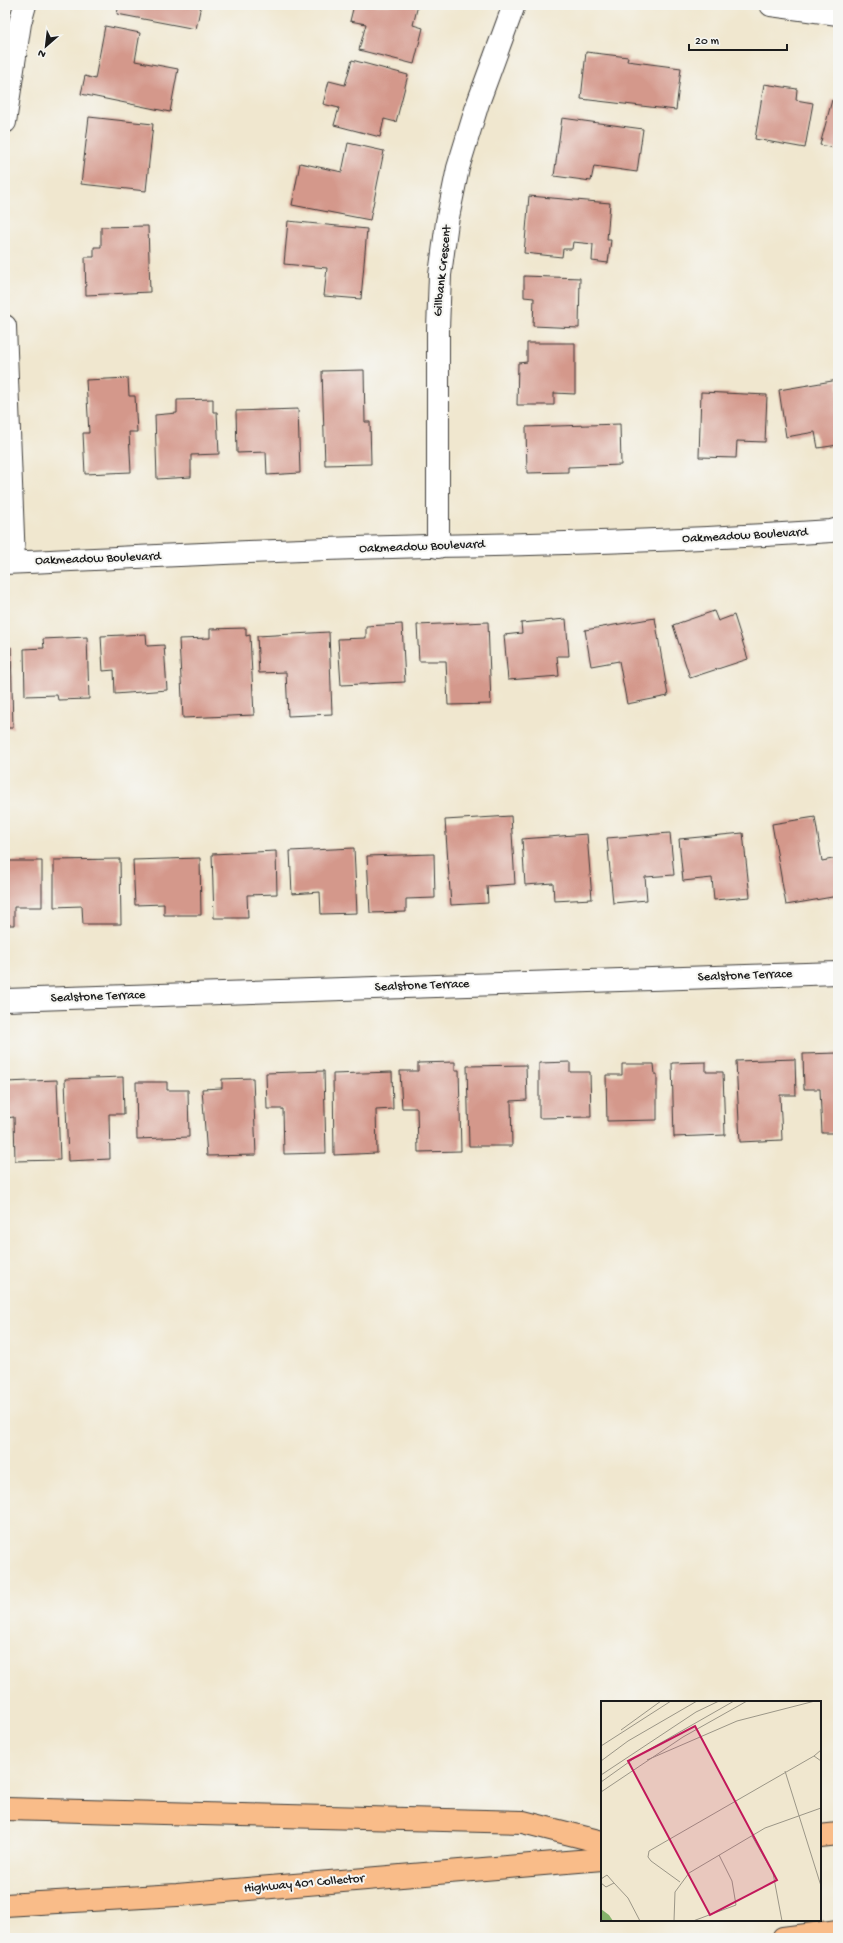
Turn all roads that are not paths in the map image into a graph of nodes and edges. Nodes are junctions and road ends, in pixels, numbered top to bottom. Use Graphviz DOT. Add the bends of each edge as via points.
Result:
graph roads {
  1 [pos="25,5"];
  2 [pos="514,5"];
  3 [pos="771,5"];
  4 [pos="838,14"];
  5 [pos="5,122"];
  6 [pos="5,326"];
  7 [pos="838,529"];
  8 [pos="438,546"];
  9 [pos="10,562"];
  10 [pos="838,973"];
  11 [pos="5,1000"];
  12 [pos="5,1809"];
  13 [pos="838,1834"];
  14 [pos="821,1836"];
  15 [pos="601,1842"];
  16 [pos="601,1859"];
  17 [pos="5,1905"];
  18 [pos="838,1931"];
  19 [pos="783,1938"];
  1 -- 5 [label="street"];
  2 -- 8 [label="street, Gillbank Crescent" via="475,110 458,168 447,222 440,275 438,330"];
  3 -- 4 [label="street"];
  6 -- 9 [label="street"];
  7 -- 8 [label="street, Oakmeadow Boulevard" via="752,536"];
  8 -- 9 [label="street, Oakmeadow Boulevard"];
  10 -- 11 [label="street, Sealstone Terrace"];
  12 -- 15 [label="highway" via="523,1822"];
  13 -- 14 [label="highway"];
  16 -- 17 [label="highway, Highway 401 Collector" via="177,1895"];
  18 -- 19 [label="highway"];
}
